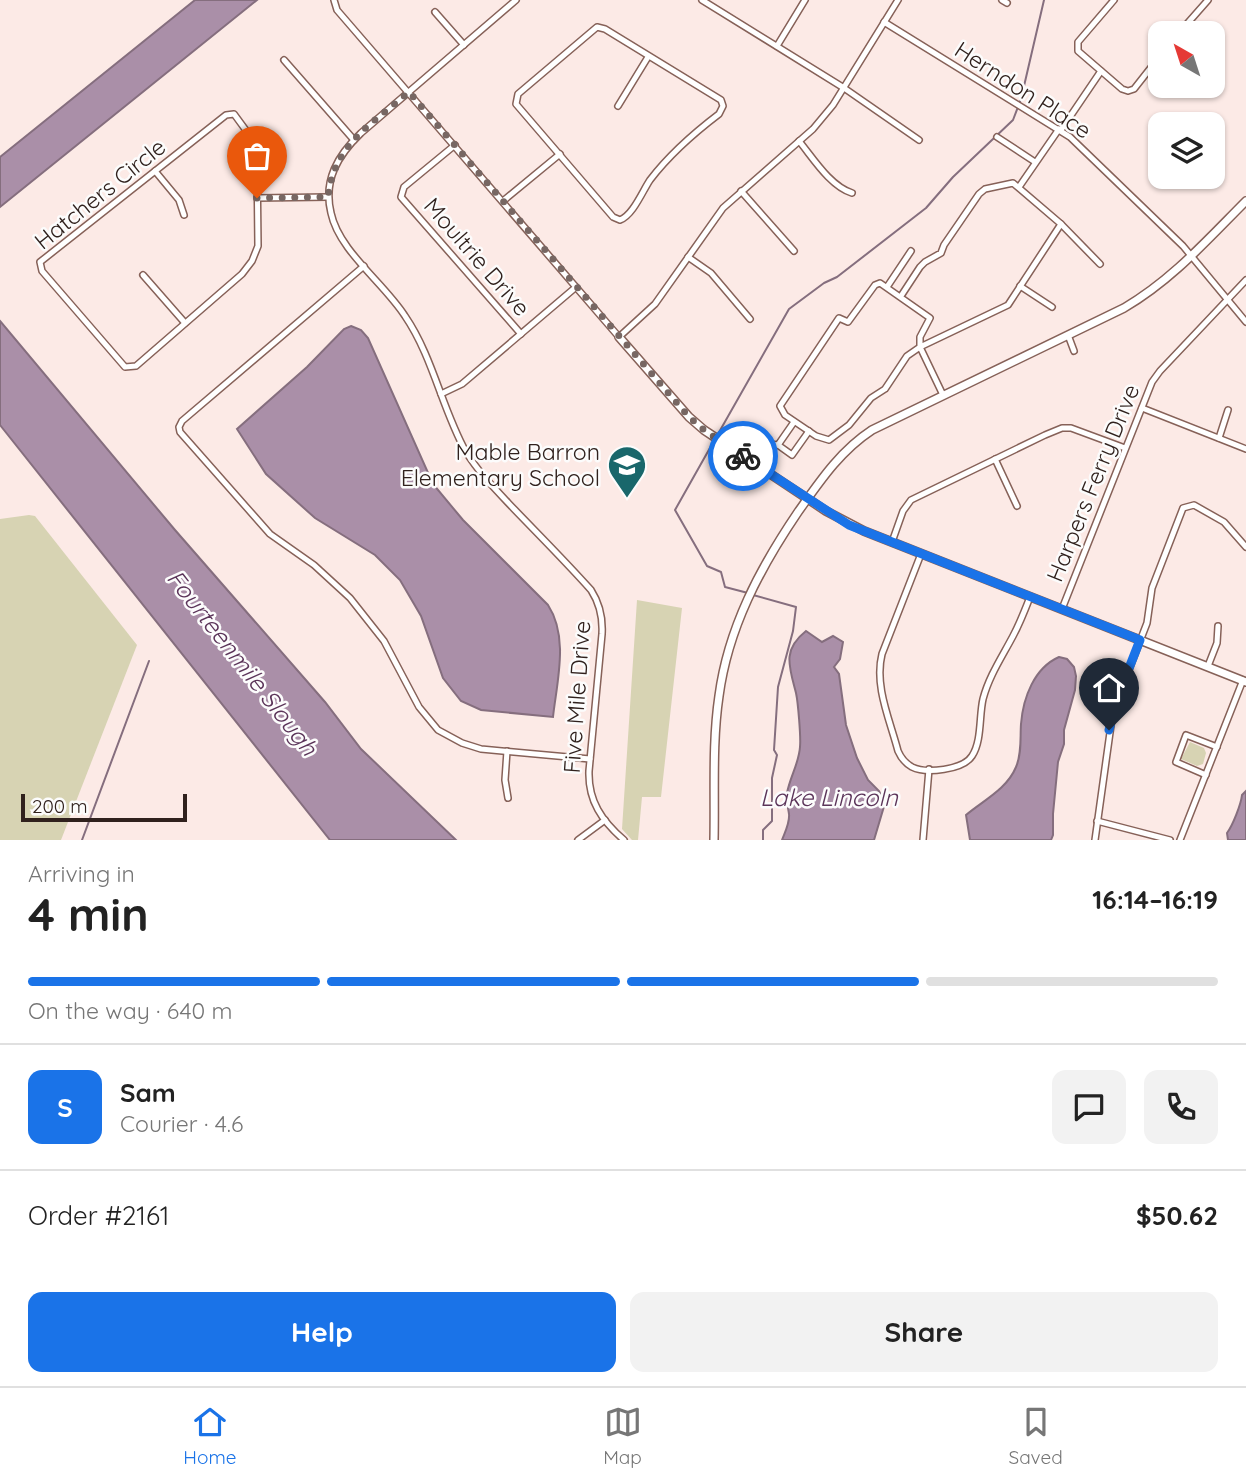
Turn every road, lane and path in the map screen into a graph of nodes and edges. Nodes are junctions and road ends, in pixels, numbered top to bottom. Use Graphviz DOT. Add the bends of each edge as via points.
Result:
graph roads {
  1 [pos="334,0"];
  2 [pos="516,0"];
  3 [pos="702,0"];
  4 [pos="805,0"];
  5 [pos="898,0"];
  6 [pos="1114,0"];
  7 [pos="1208,0"];
  8 [pos="711,2"];
  9 [pos="435,12"];
  10 [pos="1190,21"];
  11 [pos="884,22"];
  12 [pos="464,45"];
  13 [pos="777,46"];
  14 [pos="648,57"];
  15 [pos="284,60"];
  16 [pos="1148,70"];
  17 [pos="1101,71"];
  18 [pos="844,88"];
  19 [pos="409,92"];
  20 [pos="618,106"];
  21 [pos="1060,130"];
  22 [pos="997,137"];
  23 [pos="354,140"];
  24 [pos="799,141"];
  25 [pos="919,141"];
  26 [pos="455,145"];
  27 [pos="560,154"];
  28 [pos="1035,162"];
  29 [pos="155,171"];
  30 [pos="1019,187"];
  31 [pos="741,191"];
  32 [pos="852,193"];
  33 [pos="328,197"];
  34 [pos="257,198"];
  35 [pos="503,201"];
  36 [pos="1246,201"];
  37 [pos="184,215"];
  38 [pos="1061,224"];
  39 [pos="794,251"];
  40 [pos="911,251"];
  41 [pos="688,257"];
  42 [pos="1192,257"];
  43 [pos="1100,264"];
  44 [pos="364,266"];
  45 [pos="143,275"];
  46 [pos="1246,280"];
  47 [pos="576,286"];
  48 [pos="1020,286"];
  49 [pos="887,287"];
  50 [pos="901,296"];
  51 [pos="1227,299"];
  52 [pos="1052,307"];
  53 [pos="750,319"];
  54 [pos="1246,321"];
  55 [pos="185,323"];
  56 [pos="521,334"];
  57 [pos="1068,335"];
  58 [pos="620,337"];
  59 [pos="920,347"];
  60 [pos="1074,351"];
  61 [pos="440,394"];
  62 [pos="943,396"];
  63 [pos="1142,408"];
  64 [pos="1228,410"];
  65 [pos="794,422"];
  66 [pos="809,431"];
  67 [pos="1219,438"];
  68 [pos="778,445"];
  69 [pos="1125,448"];
  70 [pos="1246,449"];
  71 [pos="762,456"];
  72 [pos="995,459"];
  73 [pos="807,499"];
  74 [pos="1017,506"];
  75 [pos="892,542"];
  76 [pos="1246,547"];
  77 [pos="921,554"];
  78 [pos="1030,597"];
  79 [pos="1062,609"];
  80 [pos="1218,626"];
  81 [pos="1140,640"];
  82 [pos="1208,666"];
  83 [pos="1245,681"];
  84 [pos="1217,747"];
  85 [pos="508,751"];
  86 [pos="590,759"];
  87 [pos="929,769"];
  88 [pos="1206,775"];
  89 [pos="508,798"];
  90 [pos="605,820"];
  91 [pos="1097,821"];
  92 [pos="578,840"];
  93 [pos="624,840"];
  94 [pos="714,840"];
  95 [pos="923,840"];
  96 [pos="1095,840"];
  97 [pos="1170,840"];
  98 [pos="1180,840"];
  1 -- 19 [label="street"];
  2 -- 12 [label="street, Five Mile Drive"];
  3 -- 8 [label="street"];
  4 -- 13 [label="street"];
  5 -- 11 [label="street"];
  6 -- 17 [label="street" via="1077,45"];
  7 -- 10 [label="street"];
  8 -- 13 [label="street"];
  9 -- 12 [label="street"];
  11 -- 18 [label="street"];
  11 -- 21 [label="street, Herndon Place"];
  12 -- 19 [label="street, Five Mile Drive"];
  13 -- 18 [label="street"];
  14 -- 20 [label="street"];
  14 -- 27 [label="street" via="597,27 518,94 518,107"];
  14 -- 27 [label="street" via="720,100 722,110 668,158 626,217 613,218"];
  15 -- 23 [label="street"];
  16 -- 17 [label="street" via="1130,91"];
  17 -- 21 [label="street"];
  18 -- 24 [label="street"];
  18 -- 25 [label="street"];
  19 -- 23 [label="street, Five Mile Drive"];
  19 -- 26 [label="street"];
  21 -- 28 [label="street"];
  21 -- 42 [label="street, Herndon Place"];
  22 -- 28 [label="street"];
  23 -- 33 [label="street, Five Mile Drive" via="334,167"];
  24 -- 31 [label="street"];
  24 -- 32 [label="street" via="844,191"];
  26 -- 35 [label="street"];
  26 -- 56 [label="street, Moultrie Drive" via="404,187 401,197"];
  27 -- 35 [label="street"];
  28 -- 30 [label="street"];
  29 -- 34 [label="street, Hatchers Circle" via="226,115 234,114 256,149"];
  29 -- 37 [label="street" via="179,200"];
  29 -- 55 [label="street, Hatchers Circle" via="43,257 40,265 125,367 136,366"];
  30 -- 38 [label="street"];
  30 -- 50 [label="street" via="1004,184 979,194 941,253 920,267"];
  31 -- 39 [label="street"];
  31 -- 41 [label="street" via="714,218"];
  33 -- 34 [label="street"];
  33 -- 44 [label="street, Five Mile Drive" via="339,234"];
  34 -- 55 [label="street, Hatchers Circle" via="258,246 253,261"];
  35 -- 47 [label="street"];
  36 -- 42 [label="street"];
  38 -- 43 [label="street"];
  38 -- 48 [label="street"];
  40 -- 49 [label="street"];
  41 -- 53 [label="street" via="711,272"];
  41 -- 58 [label="street" via="655,304"];
  42 -- 51 [label="street, Herndon Place"];
  42 -- 57 [label="street" via="1150,293"];
  44 -- 61 [label="street, Five Mile Drive" via="410,324"];
  44 -- 85 [label="street" via="182,421 180,432 270,534 350,598 384,642 419,708 438,730 472,747"];
  45 -- 55 [label="street"];
  46 -- 51 [label="street, Harpers Ferry Drive"];
  47 -- 56 [label="street"];
  47 -- 58 [label="street"];
  48 -- 52 [label="street"];
  48 -- 59 [label="street" via="1005,308"];
  49 -- 50 [label="street"];
  49 -- 65 [label="street" via="875,285 848,323 839,318 780,406"];
  50 -- 59 [label="street" via="930,318"];
  51 -- 54 [label="street, Herndon Place"];
  51 -- 63 [label="street, Harpers Ferry Drive" via="1156,376"];
  56 -- 61 [label="street" via="462,384"];
  57 -- 60 [label="street"];
  57 -- 62 [label="street"];
  58 -- 73 [label="street" via="695,424"];
  59 -- 62 [label="street"];
  59 -- 66 [label="street" via="907,356 885,389 832,438 824,440"];
  61 -- 86 [label="street, Five Mile Drive" via="478,470 598,602 602,634"];
  62 -- 73 [label="street" via="856,440"];
  63 -- 67 [label="street"];
  63 -- 69 [label="street, Harpers Ferry Drive"];
  64 -- 67 [label="street"];
  65 -- 66 [label="street"];
  65 -- 68 [label="street"];
  66 -- 68 [label="street" via="792,455"];
  67 -- 70 [label="street"];
  68 -- 71 [label="street" via="770,444"];
  69 -- 72 [label="street" via="1064,428"];
  69 -- 79 [label="street, Harpers Ferry Drive"];
  72 -- 74 [label="street"];
  72 -- 75 [label="street" via="911,500"];
  73 -- 75 [label="street" via="849,525"];
  73 -- 94 [label="street" via="761,570 727,655 717,711"];
  75 -- 77 [label="street"];
  76 -- 81 [label="street" via="1217,517 1187,506 1152,588"];
  77 -- 78 [label="street"];
  77 -- 87 [label="street" via="882,654 879,677 900,756 913,767"];
  78 -- 79 [label="street"];
  78 -- 87 [label="street" via="990,678 972,755 959,767"];
  79 -- 81 [label="street"];
  80 -- 82 [label="street"];
  81 -- 82 [label="street"];
  81 -- 91 [label="street" via="1113,711"];
  82 -- 83 [label="street"];
  83 -- 84 [label="street"];
  84 -- 88 [label="street"];
  84 -- 88 [label="street" via="1186,735 1176,762"];
  85 -- 86 [label="street"];
  85 -- 89 [label="street"];
  86 -- 90 [label="street, Five Mile Drive" via="592,796"];
  87 -- 95 [label="street"];
  88 -- 98 [label="street"];
  90 -- 92 [label="street"];
  90 -- 93 [label="street, Five Mile Drive"];
  91 -- 96 [label="street"];
  91 -- 97 [label="street"];
}
